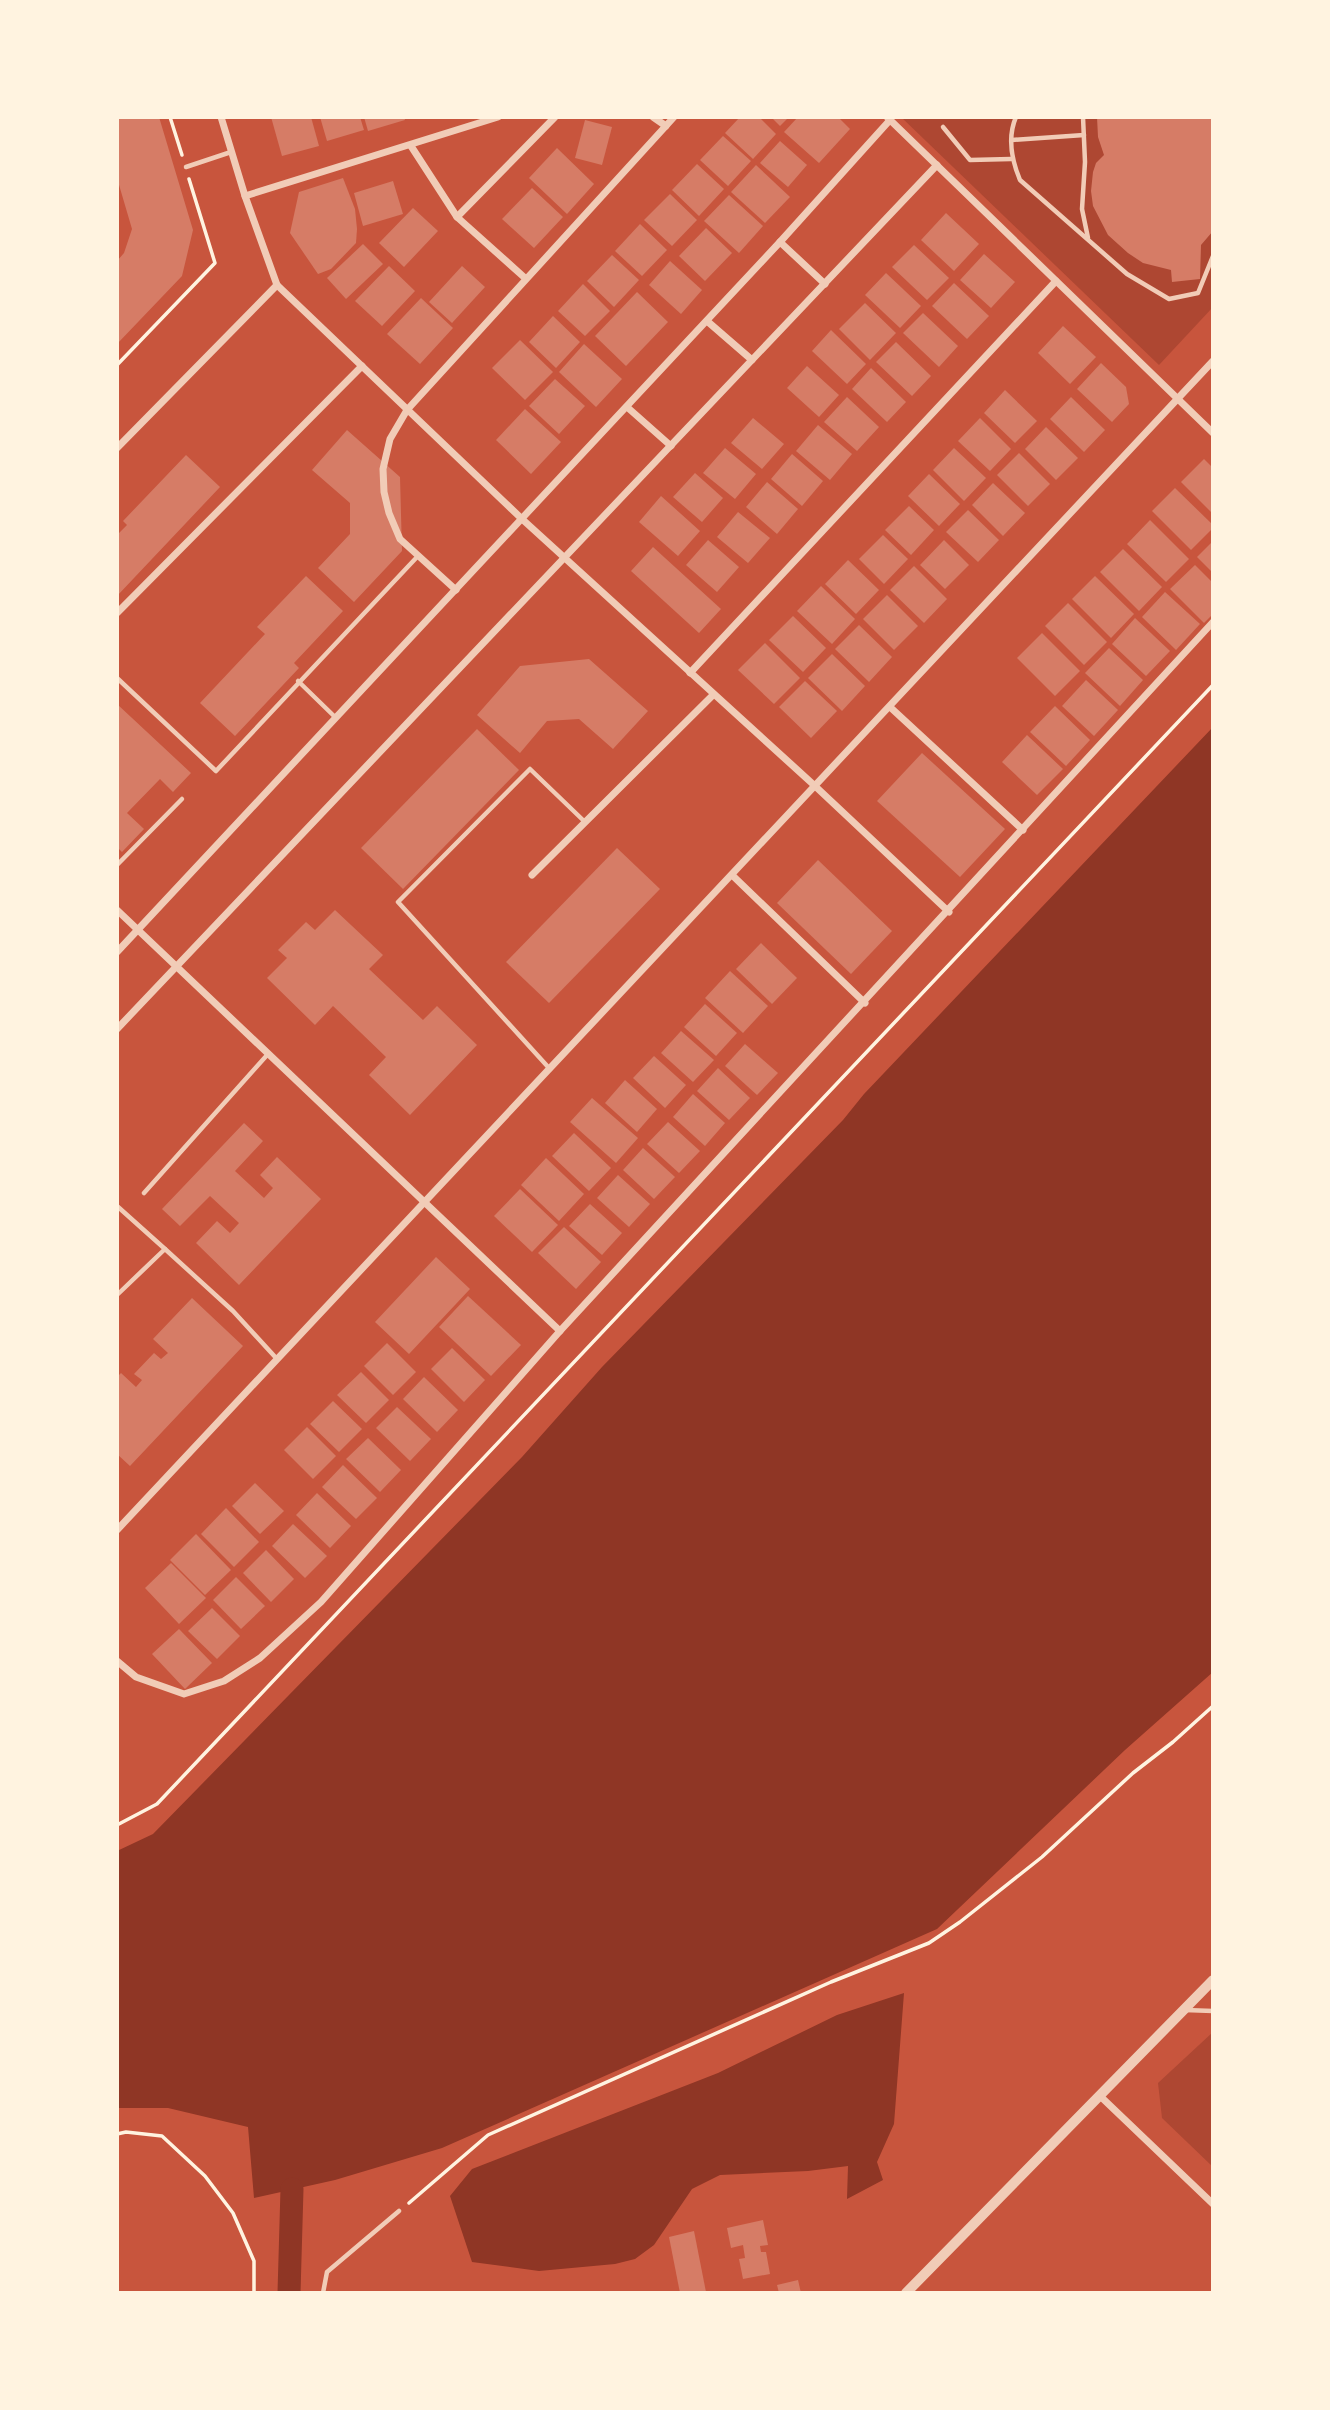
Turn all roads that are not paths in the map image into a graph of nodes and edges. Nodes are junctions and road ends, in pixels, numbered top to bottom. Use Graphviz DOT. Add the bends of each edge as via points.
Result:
graph roads {
  1 [pos="221,117"];
  2 [pos="498,117"];
  3 [pos="555,117"];
  4 [pos="653,117"];
  5 [pos="674,117"];
  6 [pos="1016,117"];
  7 [pos="1083,117"];
  8 [pos="888,119"];
  9 [pos="666,126"];
  10 [pos="943,127"];
  11 [pos="1084,135"];
  12 [pos="1012,139"];
  13 [pos="411,145"];
  14 [pos="232,152"];
  15 [pos="1011,159"];
  16 [pos="937,165"];
  17 [pos="186,167"];
  18 [pos="245,195"];
  19 [pos="457,217"];
  20 [pos="1088,240"];
  21 [pos="780,242"];
  22 [pos="1213,257"];
  23 [pos="525,278"];
  24 [pos="1056,281"];
  25 [pos="825,284"];
  26 [pos="277,285"];
  27 [pos="707,321"];
  28 [pos="752,360"];
  29 [pos="1213,361"];
  30 [pos="362,366"];
  31 [pos="1177,401"];
  32 [pos="627,407"];
  33 [pos="407,410"];
  34 [pos="1213,433"];
  35 [pos="117,435"];
  36 [pos="124,441"];
  37 [pos="671,446"];
  38 [pos="117,448"];
  39 [pos="522,519"];
  40 [pos="417,557"];
  41 [pos="565,558"];
  42 [pos="456,590"];
  43 [pos="117,613"];
  44 [pos="1213,622"];
  45 [pos="690,673"];
  46 [pos="117,678"];
  47 [pos="298,681"];
  48 [pos="713,695"];
  49 [pos="890,707"];
  50 [pos="336,718"];
  51 [pos="815,786"];
  52 [pos="182,799"];
  53 [pos="585,822"];
  54 [pos="1023,830"];
  55 [pos="117,866"];
  56 [pos="532,875"];
  57 [pos="732,875"];
  58 [pos="117,910"];
  59 [pos="949,912"];
  60 [pos="138,930"];
  61 [pos="117,952"];
  62 [pos="177,966"];
  63 [pos="865,1003"];
  64 [pos="117,1030"];
  65 [pos="268,1054"];
  66 [pos="550,1069"];
  67 [pos="144,1193"];
  68 [pos="425,1202"];
  69 [pos="117,1206"];
  70 [pos="165,1249"];
  71 [pos="117,1295"];
  72 [pos="560,1331"];
  73 [pos="277,1360"];
  74 [pos="117,1530"];
  75 [pos="117,1661"];
  76 [pos="1213,1980"];
  77 [pos="1184,2010"];
  78 [pos="1213,2011"];
  79 [pos="1099,2095"];
  80 [pos="1213,2204"];
  81 [pos="400,2211"];
  82 [pos="323,2293"];
  83 [pos="906,2293"];
  1 -- 14 [label="street"];
  2 -- 13 [label="street"];
  3 -- 19 [label="street"];
  4 -- 9 [label="street"];
  5 -- 9 [label="street"];
  6 -- 12 [label="lane"];
  7 -- 11 [label="lane"];
  8 -- 16 [label="street"];
  8 -- 21 [label="street"];
  9 -- 23 [label="street"];
  10 -- 15 [label="lane" via="970,160"];
  11 -- 12 [label="lane"];
  11 -- 20 [label="lane" via="1082,209"];
  12 -- 15 [label="lane"];
  13 -- 18 [label="street"];
  13 -- 19 [label="street"];
  14 -- 17 [label="lane"];
  14 -- 18 [label="street"];
  15 -- 20 [label="lane" via="1020,180"];
  16 -- 24 [label="street"];
  16 -- 25 [label="street"];
  18 -- 26 [label="street"];
  19 -- 23 [label="street"];
  20 -- 22 [label="lane" via="1126,274 1169,299 1198,293"];
  21 -- 25 [label="street"];
  21 -- 27 [label="street"];
  23 -- 33 [label="street"];
  24 -- 31 [label="street"];
  24 -- 45 [label="street"];
  25 -- 28 [label="street"];
  26 -- 30 [label="street"];
  26 -- 36 [label="street"];
  27 -- 28 [label="street"];
  27 -- 32 [label="street"];
  28 -- 37 [label="street"];
  29 -- 31 [label="street"];
  30 -- 33 [label="street"];
  30 -- 43 [label="street"];
  31 -- 34 [label="street"];
  31 -- 49 [label="street"];
  32 -- 37 [label="street"];
  32 -- 39 [label="street"];
  33 -- 39 [label="street"];
  33 -- 40 [label="street" via="390,439 383,469 384,492 400,539"];
  35 -- 36 [label="lane"];
  36 -- 38 [label="street"];
  37 -- 41 [label="street"];
  39 -- 41 [label="street"];
  39 -- 42 [label="street"];
  40 -- 42 [label="street"];
  40 -- 47 [label="lane"];
  41 -- 45 [label="street"];
  41 -- 62 [label="street"];
  42 -- 50 [label="street"];
  44 -- 54 [label="street"];
  45 -- 48 [label="street"];
  46 -- 47 [label="lane" via="215,771"];
  47 -- 50 [label="lane"];
  48 -- 51 [label="street"];
  48 -- 53 [label="street"];
  49 -- 51 [label="street"];
  49 -- 54 [label="street"];
  50 -- 60 [label="street"];
  51 -- 57 [label="street"];
  51 -- 59 [label="street"];
  52 -- 55 [label="lane"];
  53 -- 56 [label="street"];
  53 -- 66 [label="lane" via="530,769 398,902"];
  54 -- 59 [label="street"];
  57 -- 63 [label="street"];
  57 -- 66 [label="street"];
  58 -- 60 [label="street"];
  59 -- 63 [label="street"];
  60 -- 61 [label="street"];
  60 -- 62 [label="street"];
  62 -- 64 [label="street"];
  62 -- 65 [label="street"];
  63 -- 72 [label="street"];
  65 -- 67 [label="lane"];
  65 -- 68 [label="street"];
  66 -- 68 [label="street"];
  68 -- 72 [label="street"];
  68 -- 73 [label="street"];
  69 -- 70 [label="lane"];
  70 -- 71 [label="lane"];
  70 -- 73 [label="lane" via="233,1311"];
  72 -- 75 [label="street" via="321,1602 260,1658 224,1681 184,1694 136,1677"];
  73 -- 74 [label="street"];
  76 -- 77 [label="street"];
  77 -- 78 [label="lane"];
  77 -- 79 [label="street"];
  79 -- 80 [label="street"];
  79 -- 83 [label="street"];
  81 -- 82 [label="lane" via="327,2272"];
}
